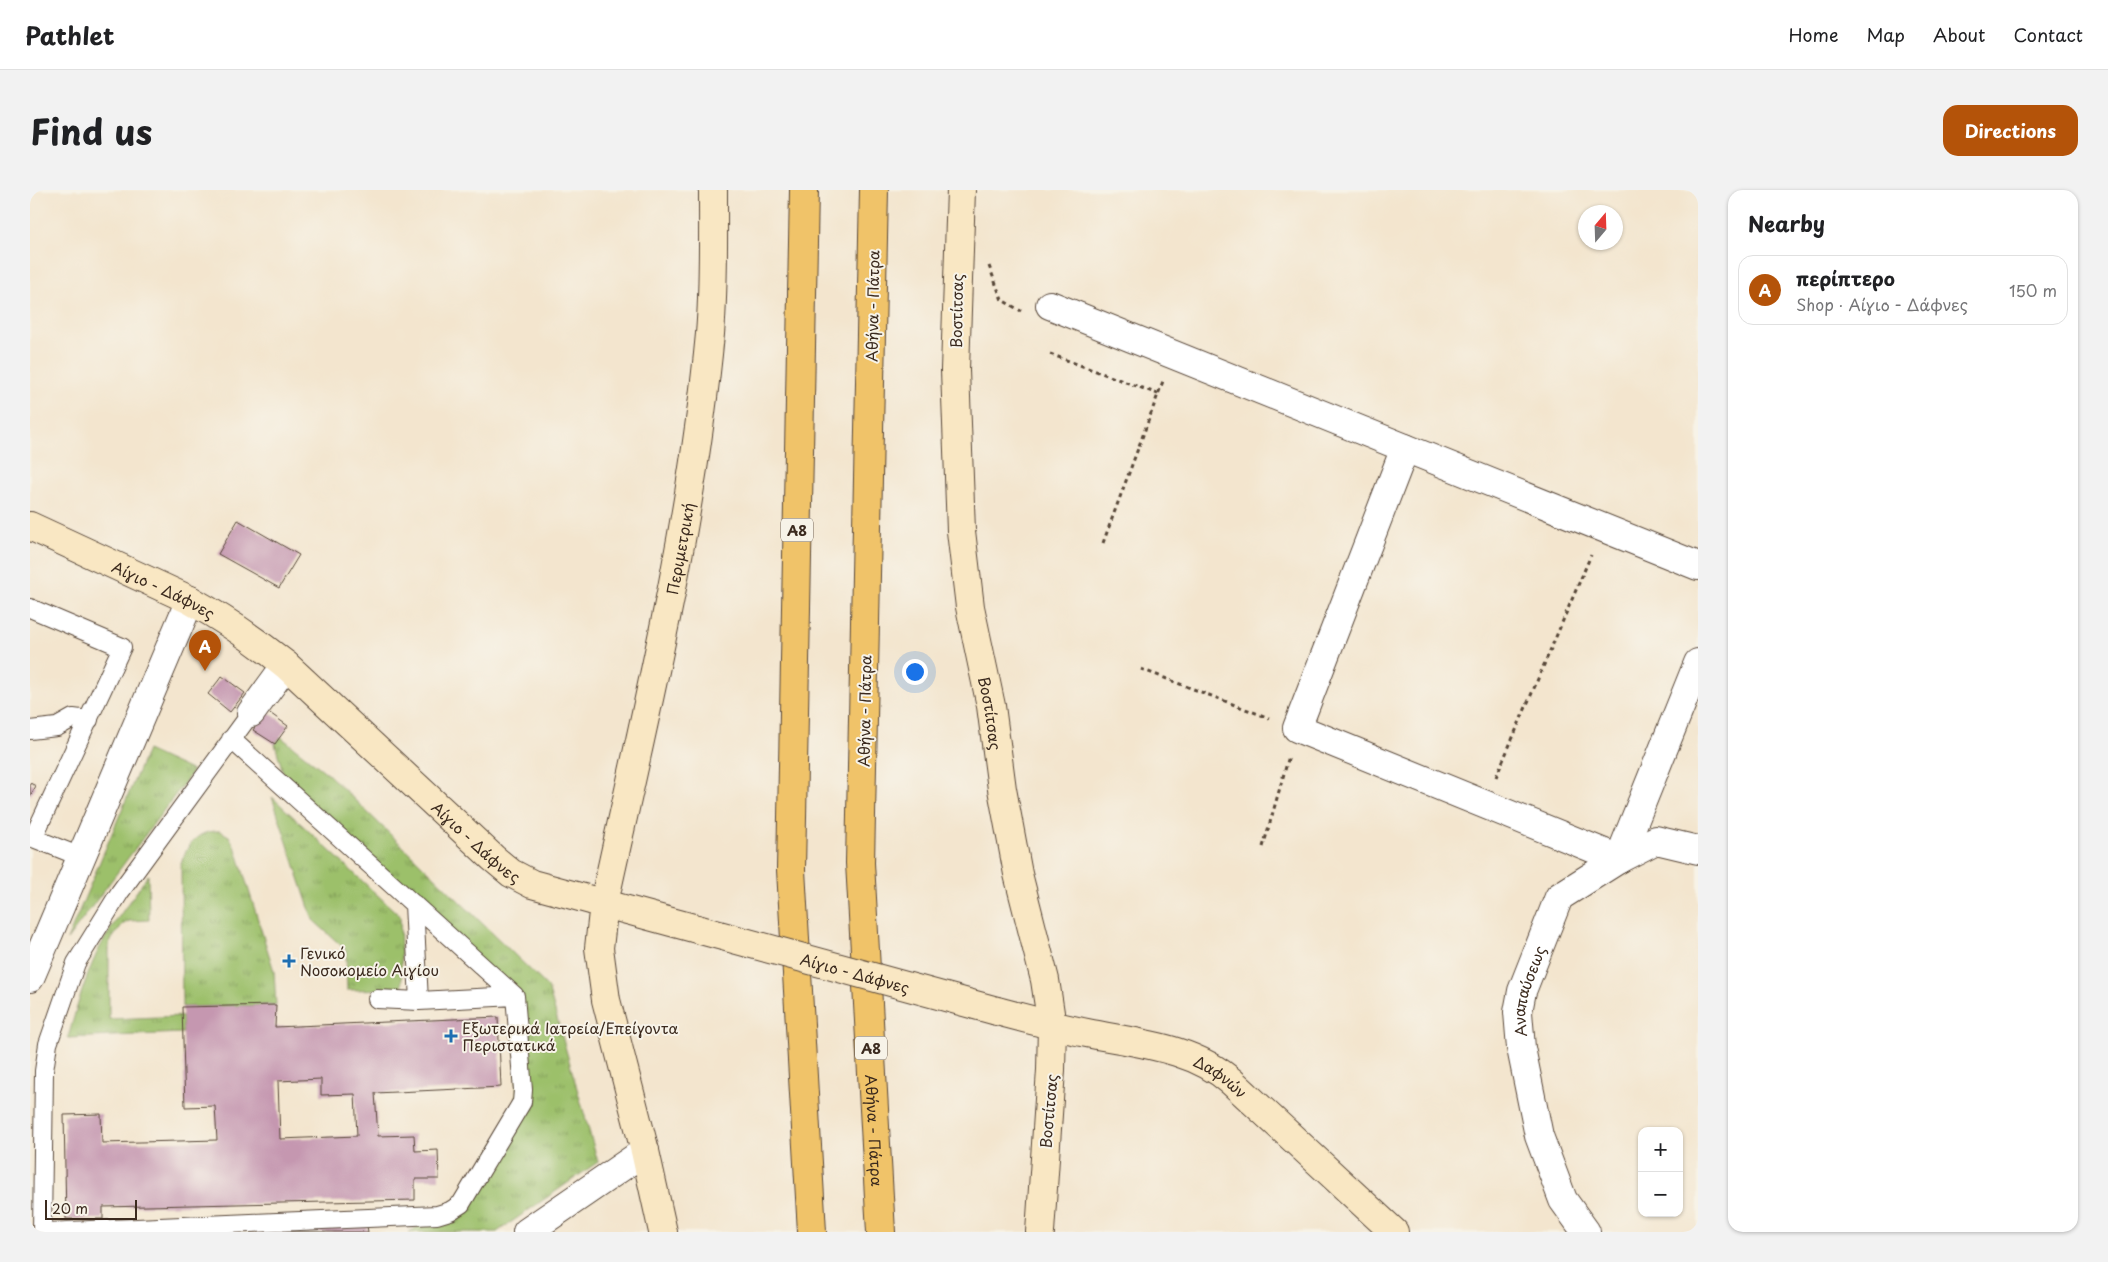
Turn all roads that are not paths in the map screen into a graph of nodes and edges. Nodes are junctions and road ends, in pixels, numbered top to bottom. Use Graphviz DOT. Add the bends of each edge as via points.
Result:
graph roads {
  1 [pos="713,190"];
  2 [pos="804,190"];
  3 [pos="874,190"];
  4 [pos="961,190"];
  5 [pos="1037,310"];
  6 [pos="1405,448"];
  7 [pos="30,526"];
  8 [pos="1698,566"];
  9 [pos="190,600"];
  10 [pos="30,608"];
  11 [pos="1698,663"];
  12 [pos="286,665"];
  13 [pos="250,713"];
  14 [pos="89,720"];
  15 [pos="30,730"];
  16 [pos="231,739"];
  17 [pos="1698,850"];
  18 [pos="81,857"];
  19 [pos="1620,859"];
  20 [pos="604,903"];
  21 [pos="414,904"];
  22 [pos="30,978"];
  23 [pos="515,996"];
  24 [pos="377,999"];
  25 [pos="419,1001"];
  26 [pos="997,1011"];
  27 [pos="1052,1026"];
  28 [pos="645,1151"];
  29 [pos="44,1232"];
  30 [pos="527,1232"];
  31 [pos="663,1232"];
  32 [pos="812,1232"];
  33 [pos="881,1232"];
  34 [pos="1040,1232"];
  35 [pos="1394,1232"];
  36 [pos="1586,1232"];
  1 -- 20 [label="street, Περιμετρική" via="710,332 694,466 672,590"];
  2 -- 32 [label="highway, Α8" via="791,870"];
  3 -- 33 [label="highway, Αθήνα - Πάτρα / Α8" via="860,863"];
  4 -- 27 [label="street, Βοστίτσας" via="955,370 961,531 970,607 991,706 1002,789 1018,874 1045,980"];
  5 -- 6 [label="street" via="1174,355"];
  6 -- 8 [label="street"];
  6 -- 19 [label="street" via="1297,728"];
  7 -- 9 [label="street, Αίγιο - Δάφνες"];
  9 -- 12 [label="street, Αίγιο - Δάφνες" via="239,629"];
  9 -- 18 [label="street"];
  10 -- 14 [label="lane" via="122,647"];
  11 -- 19 [label="street"];
  12 -- 13 [label="street"];
  12 -- 20 [label="street, Αίγιο - Δάφνες" via="511,873 532,884"];
  13 -- 16 [label="lane"];
  14 -- 15 [label="lane" via="73,718 49,729"];
  14 -- 18 [label="lane" via="33,838"];
  16 -- 21 [label="lane"];
  16 -- 29 [label="lane" via="100,921 66,988 48,1044 44,1071"];
  17 -- 19 [label="street, Αναπαύσεως" via="1656,840"];
  18 -- 22 [label="street"];
  19 -- 36 [label="street, Αναπαύσεως" via="1559,897 1522,991 1518,1012 1521,1048 1539,1136 1563,1200"];
  20 -- 26 [label="street, Αίγιο - Δάφνες, bridge"];
  20 -- 28 [label="street, Περιμετρική" via="599,948 606,1000"];
  21 -- 23 [label="lane"];
  21 -- 25 [label="lane"];
  23 -- 25 [label="lane"];
  23 -- 29 [label="lane" via="522,1102 461,1204 450,1211 437,1215"];
  24 -- 25 [label="lane"];
  26 -- 27 [label="street, Δαφνών"];
  27 -- 34 [label="street, Βοστίτσας"];
  27 -- 35 [label="street, Δαφνών" via="1178,1052 1212,1067"];
  28 -- 30 [label="street"];
  28 -- 31 [label="street, Περιμετρική"];
}
